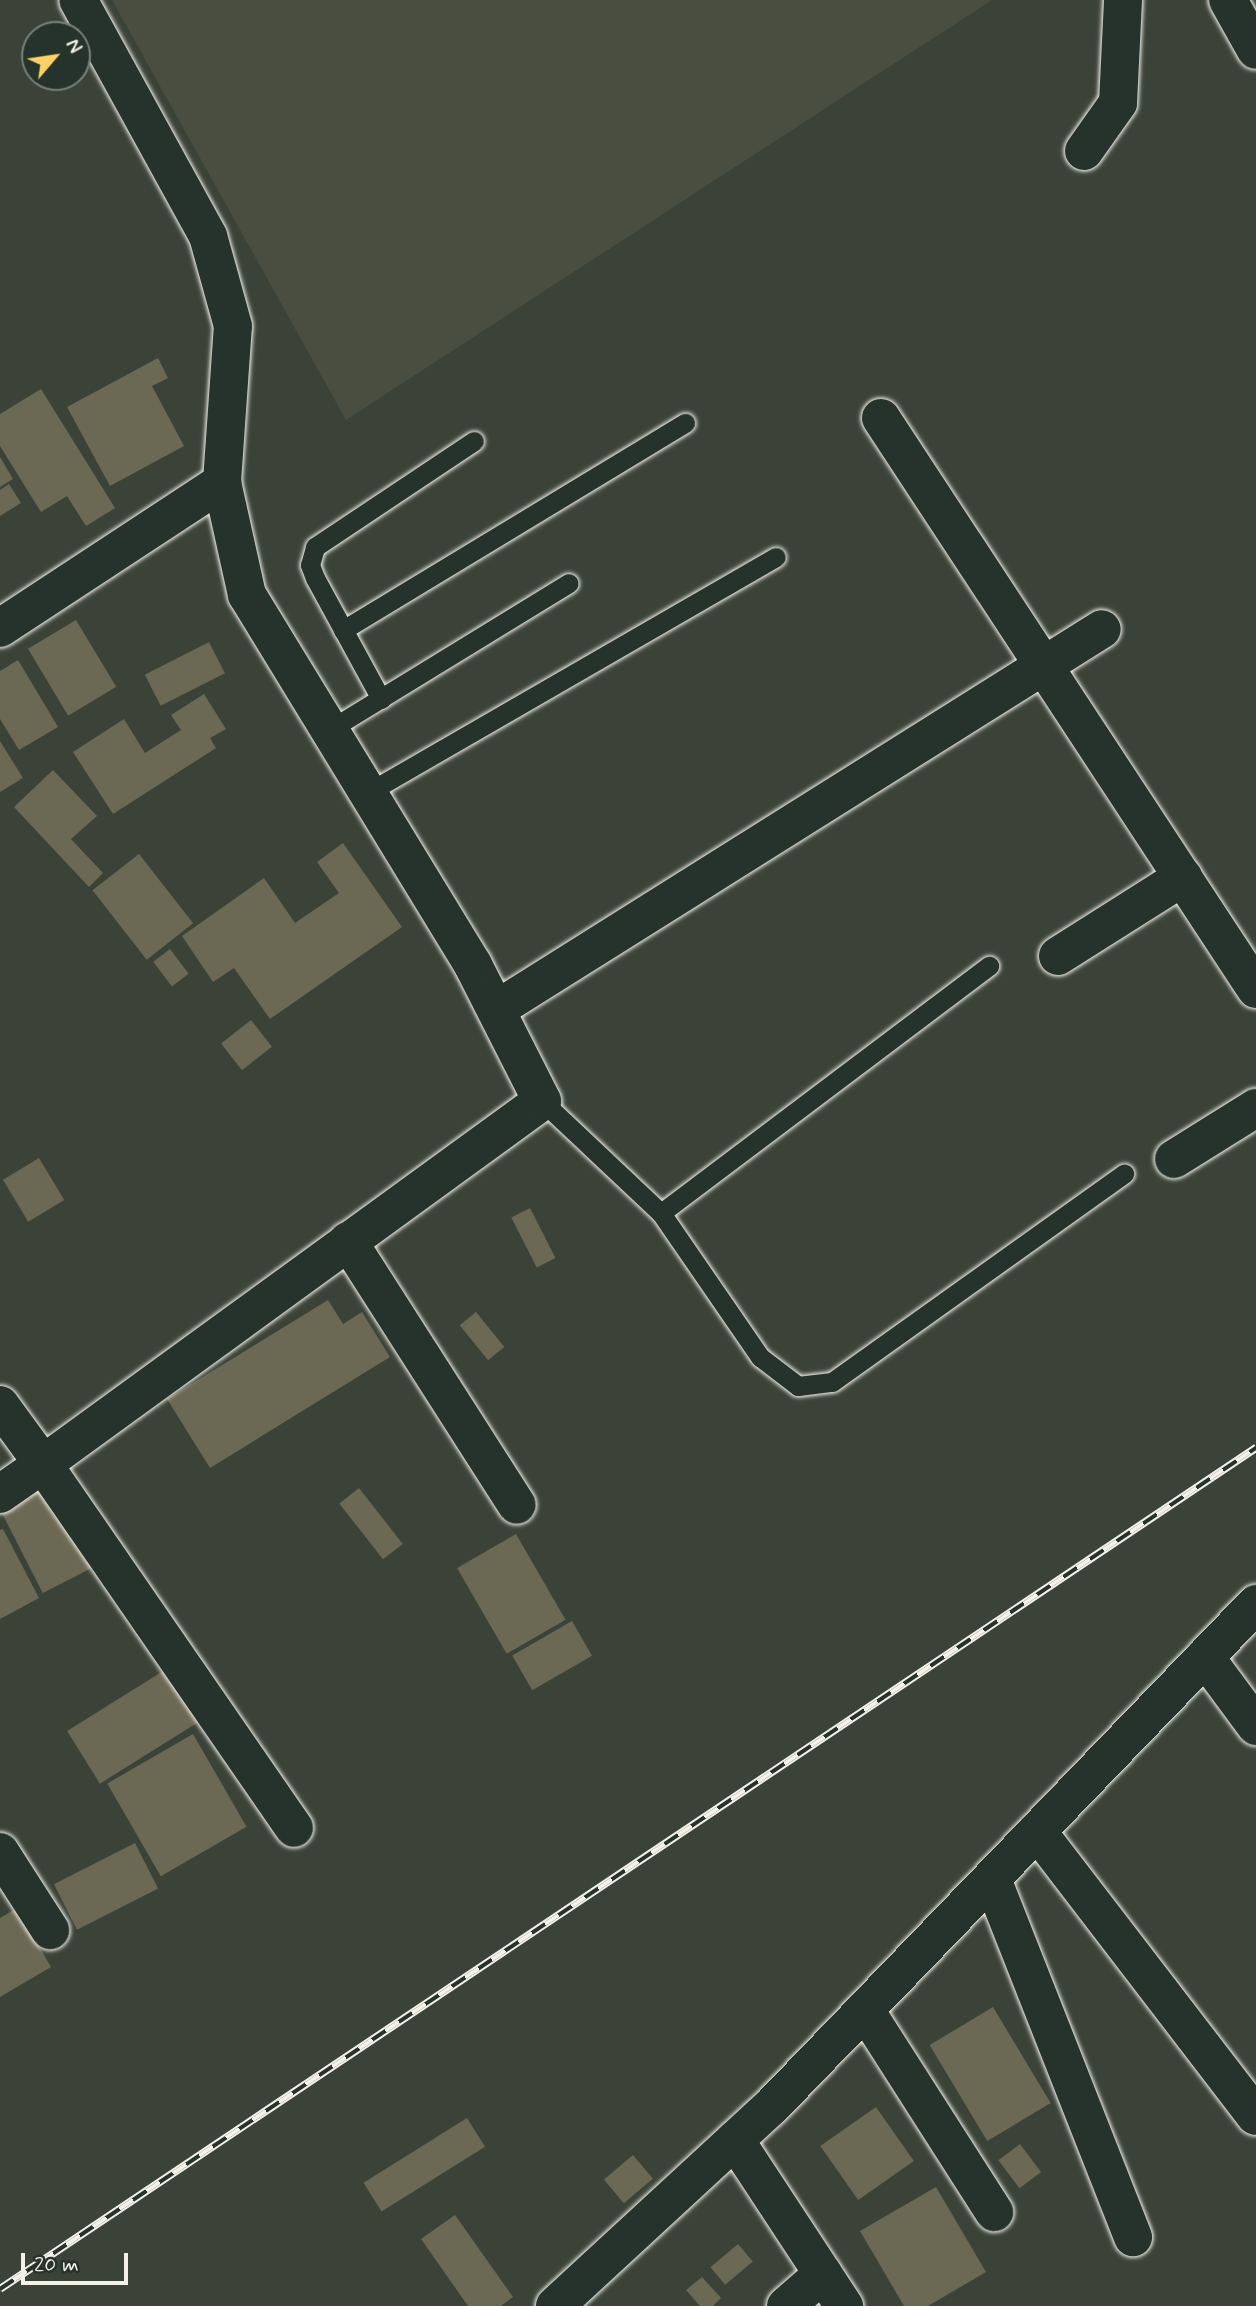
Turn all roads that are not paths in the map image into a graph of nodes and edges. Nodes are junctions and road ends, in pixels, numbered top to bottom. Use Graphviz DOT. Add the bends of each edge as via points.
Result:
graph roads {
  1 [pos="78,0"];
  2 [pos="1123,0"];
  3 [pos="1228,0"];
  4 [pos="1256,50"];
  5 [pos="1084,152"];
  6 [pos="881,418"];
  7 [pos="685,424"];
  8 [pos="474,441"];
  9 [pos="222,482"];
  10 [pos="776,557"];
  11 [pos="569,583"];
  12 [pos="4,618"];
  13 [pos="1102,629"];
  14 [pos="344,630"];
  15 [pos="1044,666"];
  16 [pos="381,699"];
  17 [pos="329,730"];
  18 [pos="367,793"];
  19 [pos="1183,877"];
  20 [pos="1058,956"];
  21 [pos="989,966"];
  22 [pos="1256,989"];
  23 [pos="498,1009"];
  24 [pos="542,1101"];
  25 [pos="1256,1108"];
  26 [pos="1174,1159"];
  27 [pos="1124,1174"];
  28 [pos="661,1213"];
  29 [pos="348,1241"];
  30 [pos="0,1405"];
  31 [pos="43,1464"];
  32 [pos="0,1494"];
  33 [pos="517,1505"];
  34 [pos="1256,1604"];
  35 [pos="1205,1657"];
  36 [pos="1256,1726"];
  37 [pos="293,1828"];
  38 [pos="1037,1831"];
  39 [pos="0,1852"];
  40 [pos="992,1878"];
  41 [pos="50,1930"];
  42 [pos="864,2010"];
  43 [pos="1256,2116"];
  44 [pos="735,2140"];
  45 [pos="994,2212"];
  46 [pos="1133,2236"];
  47 [pos="823,2274"];
  48 [pos="555,2306"];
  49 [pos="786,2306"];
  50 [pos="844,2306"];
  1 -- 9 [label="street" via="208,236 233,326"];
  2 -- 5 [label="street" via="1118,103"];
  3 -- 4 [label="street"];
  6 -- 15 [label="street"];
  7 -- 14 [label="lane"];
  8 -- 14 [label="lane" via="315,547 310,565"];
  9 -- 12 [label="street"];
  9 -- 17 [label="street" via="247,595"];
  10 -- 18 [label="lane"];
  11 -- 16 [label="lane"];
  13 -- 15 [label="street"];
  14 -- 16 [label="lane"];
  15 -- 19 [label="street"];
  15 -- 23 [label="street"];
  16 -- 17 [label="lane"];
  17 -- 18 [label="street"];
  18 -- 23 [label="street"];
  19 -- 20 [label="street"];
  19 -- 22 [label="street"];
  21 -- 28 [label="lane"];
  23 -- 24 [label="street"];
  24 -- 28 [label="lane"];
  24 -- 29 [label="street"];
  25 -- 26 [label="street"];
  27 -- 28 [label="lane" via="832,1382 799,1386 760,1357"];
  29 -- 31 [label="street"];
  29 -- 33 [label="street"];
  30 -- 31 [label="street"];
  31 -- 32 [label="street"];
  31 -- 37 [label="street"];
  34 -- 35 [label="street"];
  35 -- 36 [label="street"];
  35 -- 38 [label="street"];
  38 -- 40 [label="street"];
  38 -- 43 [label="street"];
  39 -- 41 [label="street"];
  40 -- 42 [label="street"];
  40 -- 46 [label="street"];
  42 -- 44 [label="street"];
  42 -- 45 [label="street"];
  44 -- 47 [label="street"];
  44 -- 48 [label="street"];
  47 -- 49 [label="street"];
  47 -- 50 [label="street"];
}
